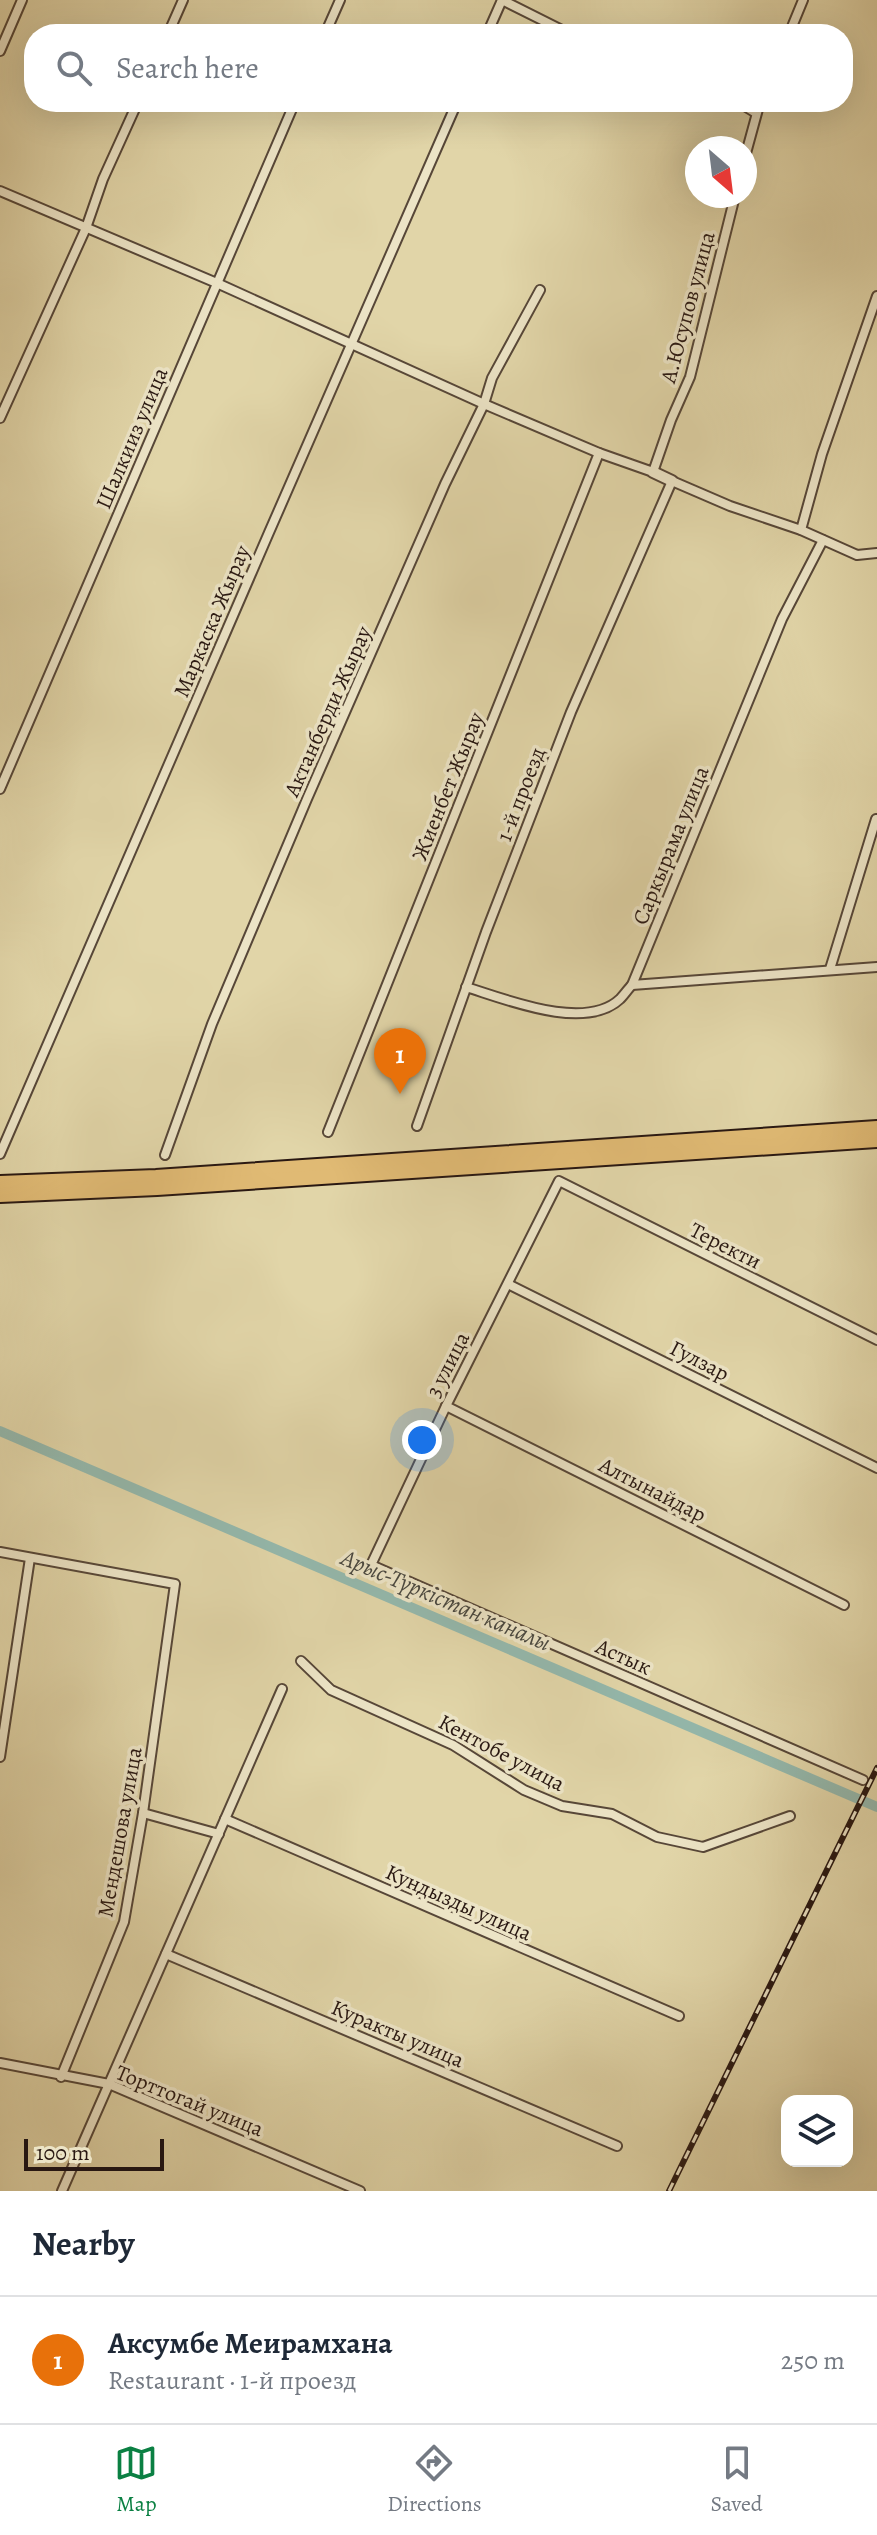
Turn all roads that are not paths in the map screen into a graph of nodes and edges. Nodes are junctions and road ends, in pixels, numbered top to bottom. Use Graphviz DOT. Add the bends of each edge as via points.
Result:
graph roads {
  1 [pos="22,0"];
  2 [pos="183,0"];
  3 [pos="340,0"];
  4 [pos="502,0"];
  5 [pos="803,0"];
  6 [pos="172,24"];
  7 [pos="329,24"];
  8 [pos="491,24"];
  9 [pos="550,24"];
  10 [pos="793,24"];
  11 [pos="0,51"];
  12 [pos="133,112"];
  13 [pos="291,112"];
  14 [pos="453,112"];
  15 [pos="756,113"];
  16 [pos="750,136"];
  17 [pos="0,191"];
  18 [pos="732,208"];
  19 [pos="86,228"];
  20 [pos="219,284"];
  21 [pos="540,290"];
  22 [pos="877,296"];
  23 [pos="351,342"];
  24 [pos="484,404"];
  25 [pos="0,418"];
  26 [pos="599,453"];
  27 [pos="653,472"];
  28 [pos="672,481"];
  29 [pos="801,530"];
  30 [pos="823,540"];
  31 [pos="877,553"];
  32 [pos="0,789"];
  33 [pos="876,819"];
  34 [pos="877,967"];
  35 [pos="830,969"];
  36 [pos="632,985"];
  37 [pos="466,987"];
  38 [pos="417,1126"];
  39 [pos="877,1128"];
  40 [pos="328,1132"];
  41 [pos="877,1140"];
  42 [pos="0,1154"];
  43 [pos="165,1155"];
  44 [pos="559,1181"];
  45 [pos="0,1183"];
  46 [pos="0,1195"];
  47 [pos="508,1284"];
  48 [pos="877,1340"];
  49 [pos="446,1406"];
  50 [pos="877,1468"];
  51 [pos="0,1552"];
  52 [pos="30,1558"];
  53 [pos="371,1565"];
  54 [pos="844,1605"];
  55 [pos="301,1661"];
  56 [pos="282,1689"];
  57 [pos="0,1757"];
  58 [pos="863,1780"];
  59 [pos="143,1813"];
  60 [pos="790,1816"];
  61 [pos="225,1819"];
  62 [pos="219,1834"];
  63 [pos="166,1954"];
  64 [pos="679,2016"];
  65 [pos="0,2063"];
  66 [pos="61,2077"];
  67 [pos="109,2084"];
  68 [pos="617,2146"];
  69 [pos="62,2191"];
  70 [pos="360,2191"];
  1 -- 11 [label="street"];
  2 -- 6 [label="street"];
  3 -- 7 [label="street"];
  4 -- 8 [label="street"];
  4 -- 9 [label="street"];
  5 -- 10 [label="street"];
  12 -- 19 [label="street"];
  13 -- 20 [label="street, Шалкииз улица"];
  14 -- 23 [label="street, Маркаска Жырау"];
  15 -- 16 [label="street"];
  17 -- 19 [label="street"];
  18 -- 27 [label="street, А.Юсупов улица" via="690,377"];
  19 -- 20 [label="street"];
  19 -- 25 [label="street"];
  20 -- 23 [label="street"];
  20 -- 32 [label="street, Шалкииз улица"];
  21 -- 24 [label="street, Актанберди Жырау" via="492,378"];
  22 -- 29 [label="street"];
  23 -- 24 [label="street"];
  23 -- 42 [label="street, Маркаска Жырау"];
  24 -- 26 [label="street"];
  24 -- 43 [label="street, Актанберди Жырау" via="307,799 212,1024"];
  26 -- 27 [label="street"];
  26 -- 40 [label="street, Жиенбет Жырау"];
  27 -- 28 [label="street"];
  28 -- 29 [label="street"];
  28 -- 37 [label="street, 1-й проезд" via="571,712"];
  29 -- 30 [label="street"];
  30 -- 31 [label="street" via="857,555"];
  30 -- 36 [label="street, Саркырама улица" via="782,619"];
  33 -- 35 [label="street"];
  34 -- 35 [label="street"];
  35 -- 36 [label="street"];
  36 -- 37 [label="street" via="606,1007 555,1014"];
  37 -- 38 [label="street, 1-й проезд"];
  39 -- 45 [label="highway"];
  41 -- 46 [label="highway"];
  44 -- 47 [label="street, 3 улица"];
  44 -- 48 [label="street, Теректи"];
  47 -- 49 [label="street, 3 улица"];
  47 -- 50 [label="street, Гулзар"];
  49 -- 53 [label="street, 3 улица"];
  49 -- 54 [label="street, Алтынайдар"];
  51 -- 52 [label="street"];
  52 -- 57 [label="street"];
  52 -- 59 [label="street, Мендешова улица" via="175,1584"];
  53 -- 58 [label="street, Астык"];
  55 -- 60 [label="street, Кентобе улица" via="331,1690 453,1745 524,1790 562,1806 612,1814 657,1837 703,1847"];
  56 -- 61 [label="street"];
  59 -- 62 [label="street"];
  59 -- 66 [label="street, Мендешова улица" via="124,1922"];
  61 -- 62 [label="street"];
  61 -- 64 [label="street, Кундызды улица"];
  62 -- 63 [label="street"];
  63 -- 67 [label="street"];
  63 -- 68 [label="street, Куракты улица"];
  65 -- 66 [label="street, Торттогай улица"];
  66 -- 67 [label="street, Торттогай улица"];
  67 -- 69 [label="street"];
  67 -- 70 [label="street, Торттогай улица"];
}
